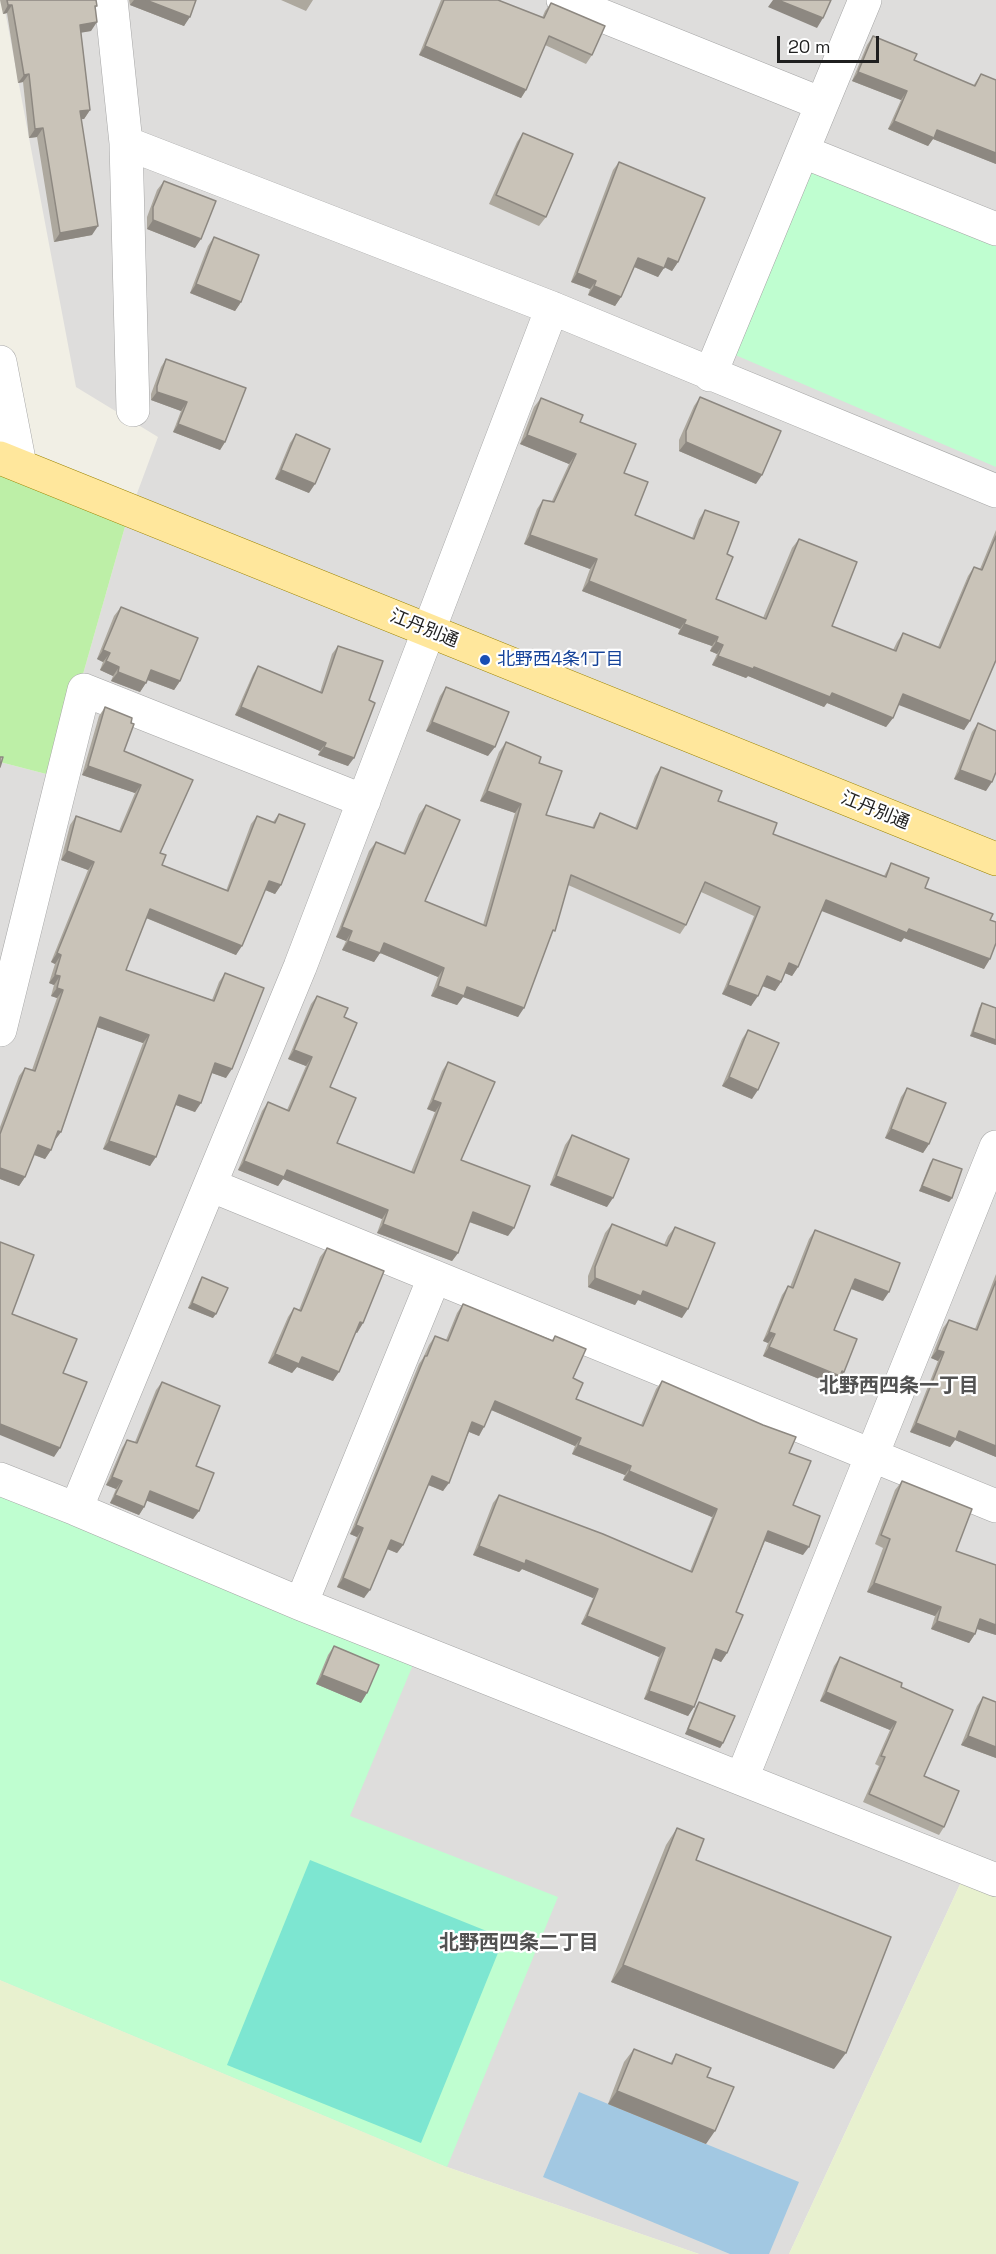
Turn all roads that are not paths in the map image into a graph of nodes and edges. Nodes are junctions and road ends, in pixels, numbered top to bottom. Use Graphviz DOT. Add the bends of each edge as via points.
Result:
graph roads {
  1 [pos="111,0"];
  2 [pos="563,0"];
  3 [pos="865,0"];
  4 [pos="822,104"];
  5 [pos="126,143"];
  6 [pos="804,152"];
  7 [pos="996,229"];
  8 [pos="552,308"];
  9 [pos="0,362"];
  10 [pos="710,375"];
  11 [pos="133,410"];
  12 [pos="10,461"];
  13 [pos="996,490"];
  14 [pos="429,632"];
  15 [pos="364,801"];
  16 [pos="996,860"];
  17 [pos="0,1030"];
  18 [pos="996,1147"];
  19 [pos="210,1185"];
  20 [pos="434,1278"];
  21 [pos="870,1456"];
  22 [pos="0,1479"];
  23 [pos="996,1506"];
  24 [pos="76,1509"];
  25 [pos="301,1604"];
  26 [pos="742,1778"];
  27 [pos="996,1880"];
  1 -- 5 [label="street"];
  2 -- 4 [label="street"];
  3 -- 4 [label="street"];
  4 -- 6 [label="street"];
  5 -- 8 [label="street"];
  5 -- 11 [label="street"];
  6 -- 7 [label="street"];
  6 -- 10 [label="street"];
  8 -- 10 [label="street"];
  8 -- 14 [label="street"];
  9 -- 12 [label="street"];
  10 -- 13 [label="street"];
  12 -- 14 [label="main road, 江丹別通"];
  14 -- 15 [label="street"];
  14 -- 16 [label="main road, 江丹別通"];
  15 -- 17 [label="street" via="84,690"];
  15 -- 19 [label="street"];
  18 -- 21 [label="street"];
  19 -- 20 [label="street"];
  19 -- 24 [label="street"];
  20 -- 21 [label="street"];
  20 -- 25 [label="street"];
  21 -- 23 [label="street"];
  21 -- 26 [label="street"];
  22 -- 24 [label="street"];
  24 -- 25 [label="street"];
  25 -- 26 [label="street"];
  26 -- 27 [label="street"];
}
